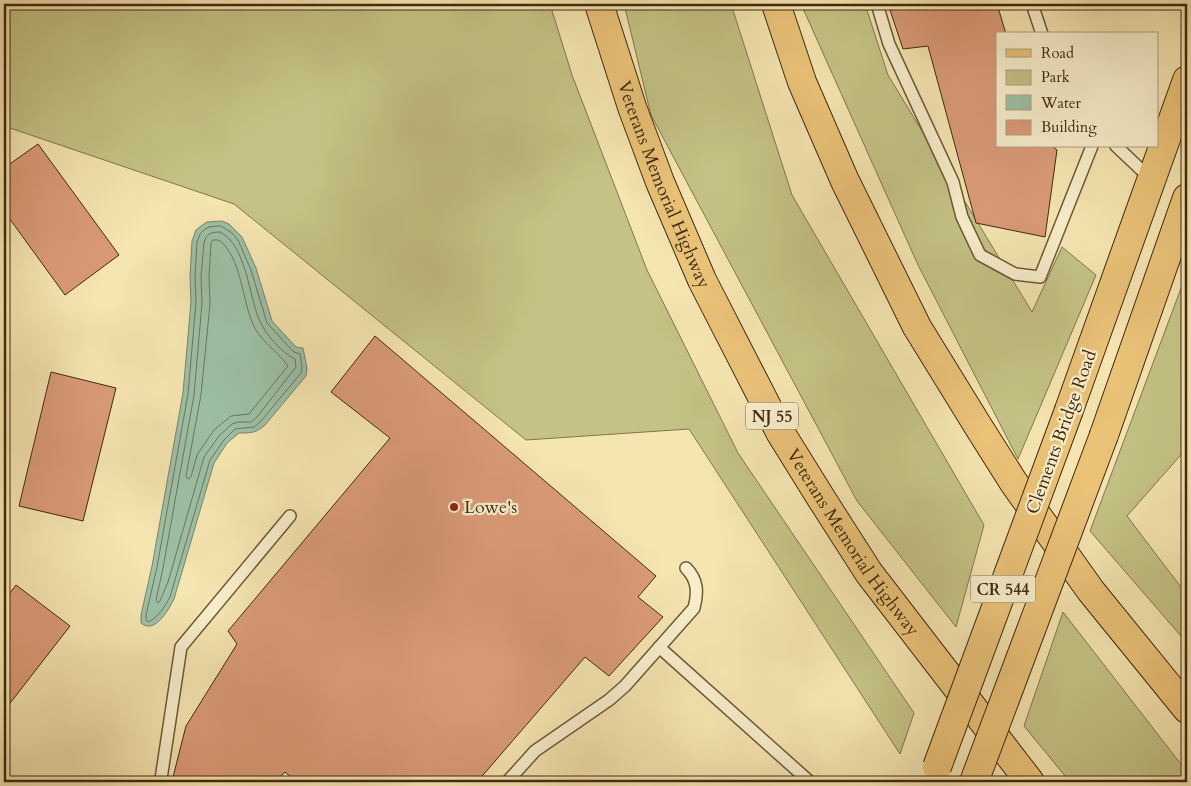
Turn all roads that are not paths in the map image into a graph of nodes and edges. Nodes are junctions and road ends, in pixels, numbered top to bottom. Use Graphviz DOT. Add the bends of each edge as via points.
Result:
graph roads {
  1 [pos="599,4"];
  2 [pos="776,4"];
  3 [pos="877,4"];
  4 [pos="1032,4"];
  5 [pos="1041,32"];
  6 [pos="1187,80"];
  7 [pos="1164,126"];
  8 [pos="1091,148"];
  9 [pos="1118,148"];
  10 [pos="1152,180"];
  11 [pos="1187,198"];
  12 [pos="290,516"];
  13 [pos="686,568"];
  14 [pos="659,647"];
  15 [pos="1187,708"];
  16 [pos="935,775"];
  17 [pos="164,782"];
  18 [pos="507,782"];
  19 [pos="810,782"];
  20 [pos="974,782"];
  21 [pos="1030,782"];
  1 -- 21 [label="main road, Veterans Memorial Highway / NJ 55" via="660,182 702,280 780,432 869,573"];
  2 -- 15 [label="main road" via="802,82 845,181 917,326 1020,491 1091,590"];
  3 -- 8 [label="lane" via="889,44 953,182 962,217 980,255 1015,274 1040,277"];
  4 -- 5 [label="lane"];
  6 -- 7 [label="main road, Clements Bridge Road / CR 544"];
  7 -- 10 [label="main road, Clements Bridge Road / CR 544"];
  9 -- 10 [label="lane"];
  10 -- 16 [label="main road, Clements Bridge Road / CR 544, bridge"];
  11 -- 20 [label="main road, CR 544, bridge" via="1104,435"];
  12 -- 17 [label="lane" via="181,647 161,779"];
  13 -- 14 [label="lane" via="692,574 698,594 694,608"];
  14 -- 18 [label="lane" via="625,686 535,751"];
  14 -- 19 [label="lane"];
}
